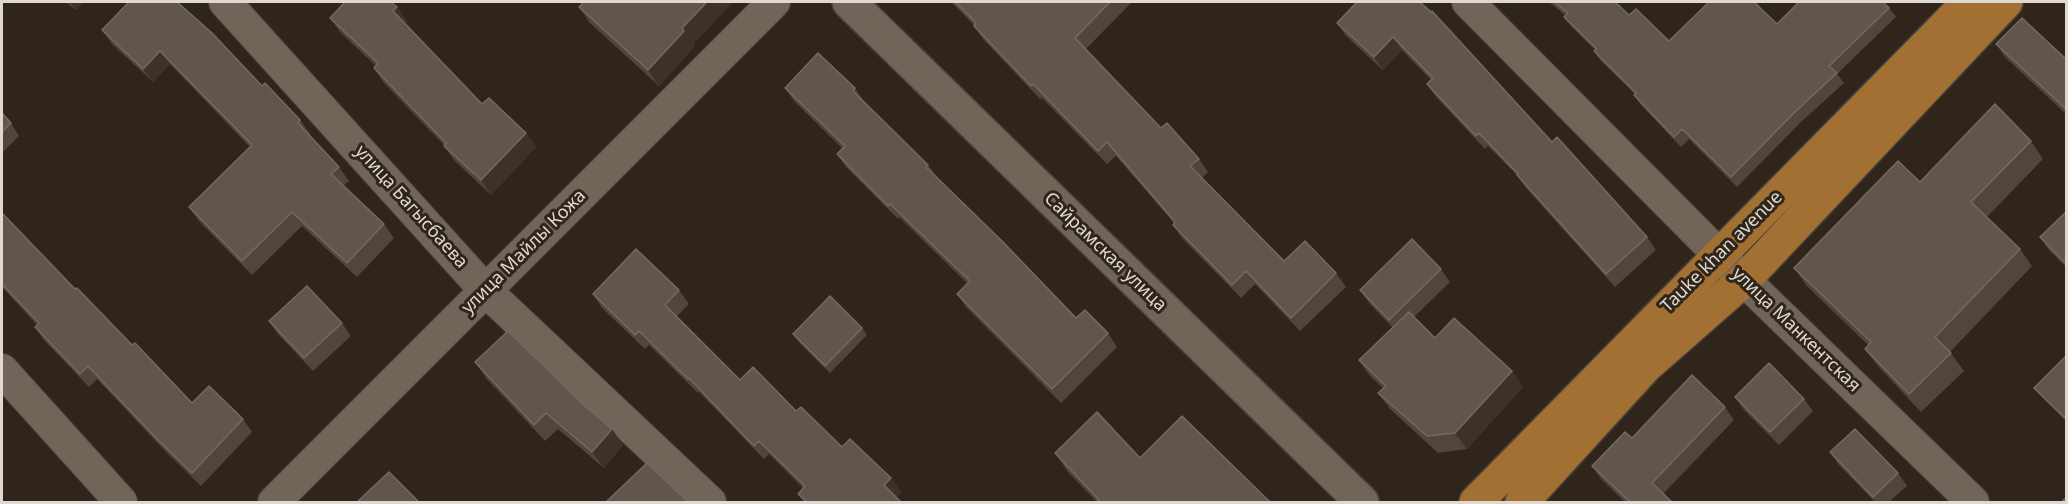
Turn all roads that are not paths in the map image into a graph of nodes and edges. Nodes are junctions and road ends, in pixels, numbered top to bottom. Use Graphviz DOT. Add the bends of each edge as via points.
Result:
graph roads {
  1 [pos="225,2"];
  2 [pos="774,2"];
  3 [pos="849,2"];
  4 [pos="1468,2"];
  5 [pos="1969,2"];
  6 [pos="2006,2"];
  7 [pos="1719,255"];
  8 [pos="1743,280"];
  9 [pos="486,291"];
  10 [pos="2,370"];
  11 [pos="121,502"];
  12 [pos="274,502"];
  13 [pos="710,502"];
  14 [pos="1362,502"];
  15 [pos="1476,502"];
  16 [pos="1522,502"];
  17 [pos="1973,502"];
  1 -- 9 [label="street, улица Багысбаева"];
  2 -- 9 [label="street, улица Майлы Кожа"];
  3 -- 14 [label="main road, Сайрамская улица"];
  4 -- 7 [label="street, улица Манкентская"];
  5 -- 7 [label="main road, Tauke khan avenue"];
  6 -- 8 [label="main road, Tauke khan avenue"];
  7 -- 8 [label="street, улица Манкентская"];
  7 -- 15 [label="main road, Tauke khan avenue"];
  8 -- 16 [label="main road, Tauke khan avenue" via="1646,366"];
  8 -- 17 [label="street, улица Манкентская"];
  9 -- 12 [label="street, улица Майлы Кожа"];
  9 -- 13 [label="street, улица Багысбаева"];
  10 -- 11 [label="street"];
}
